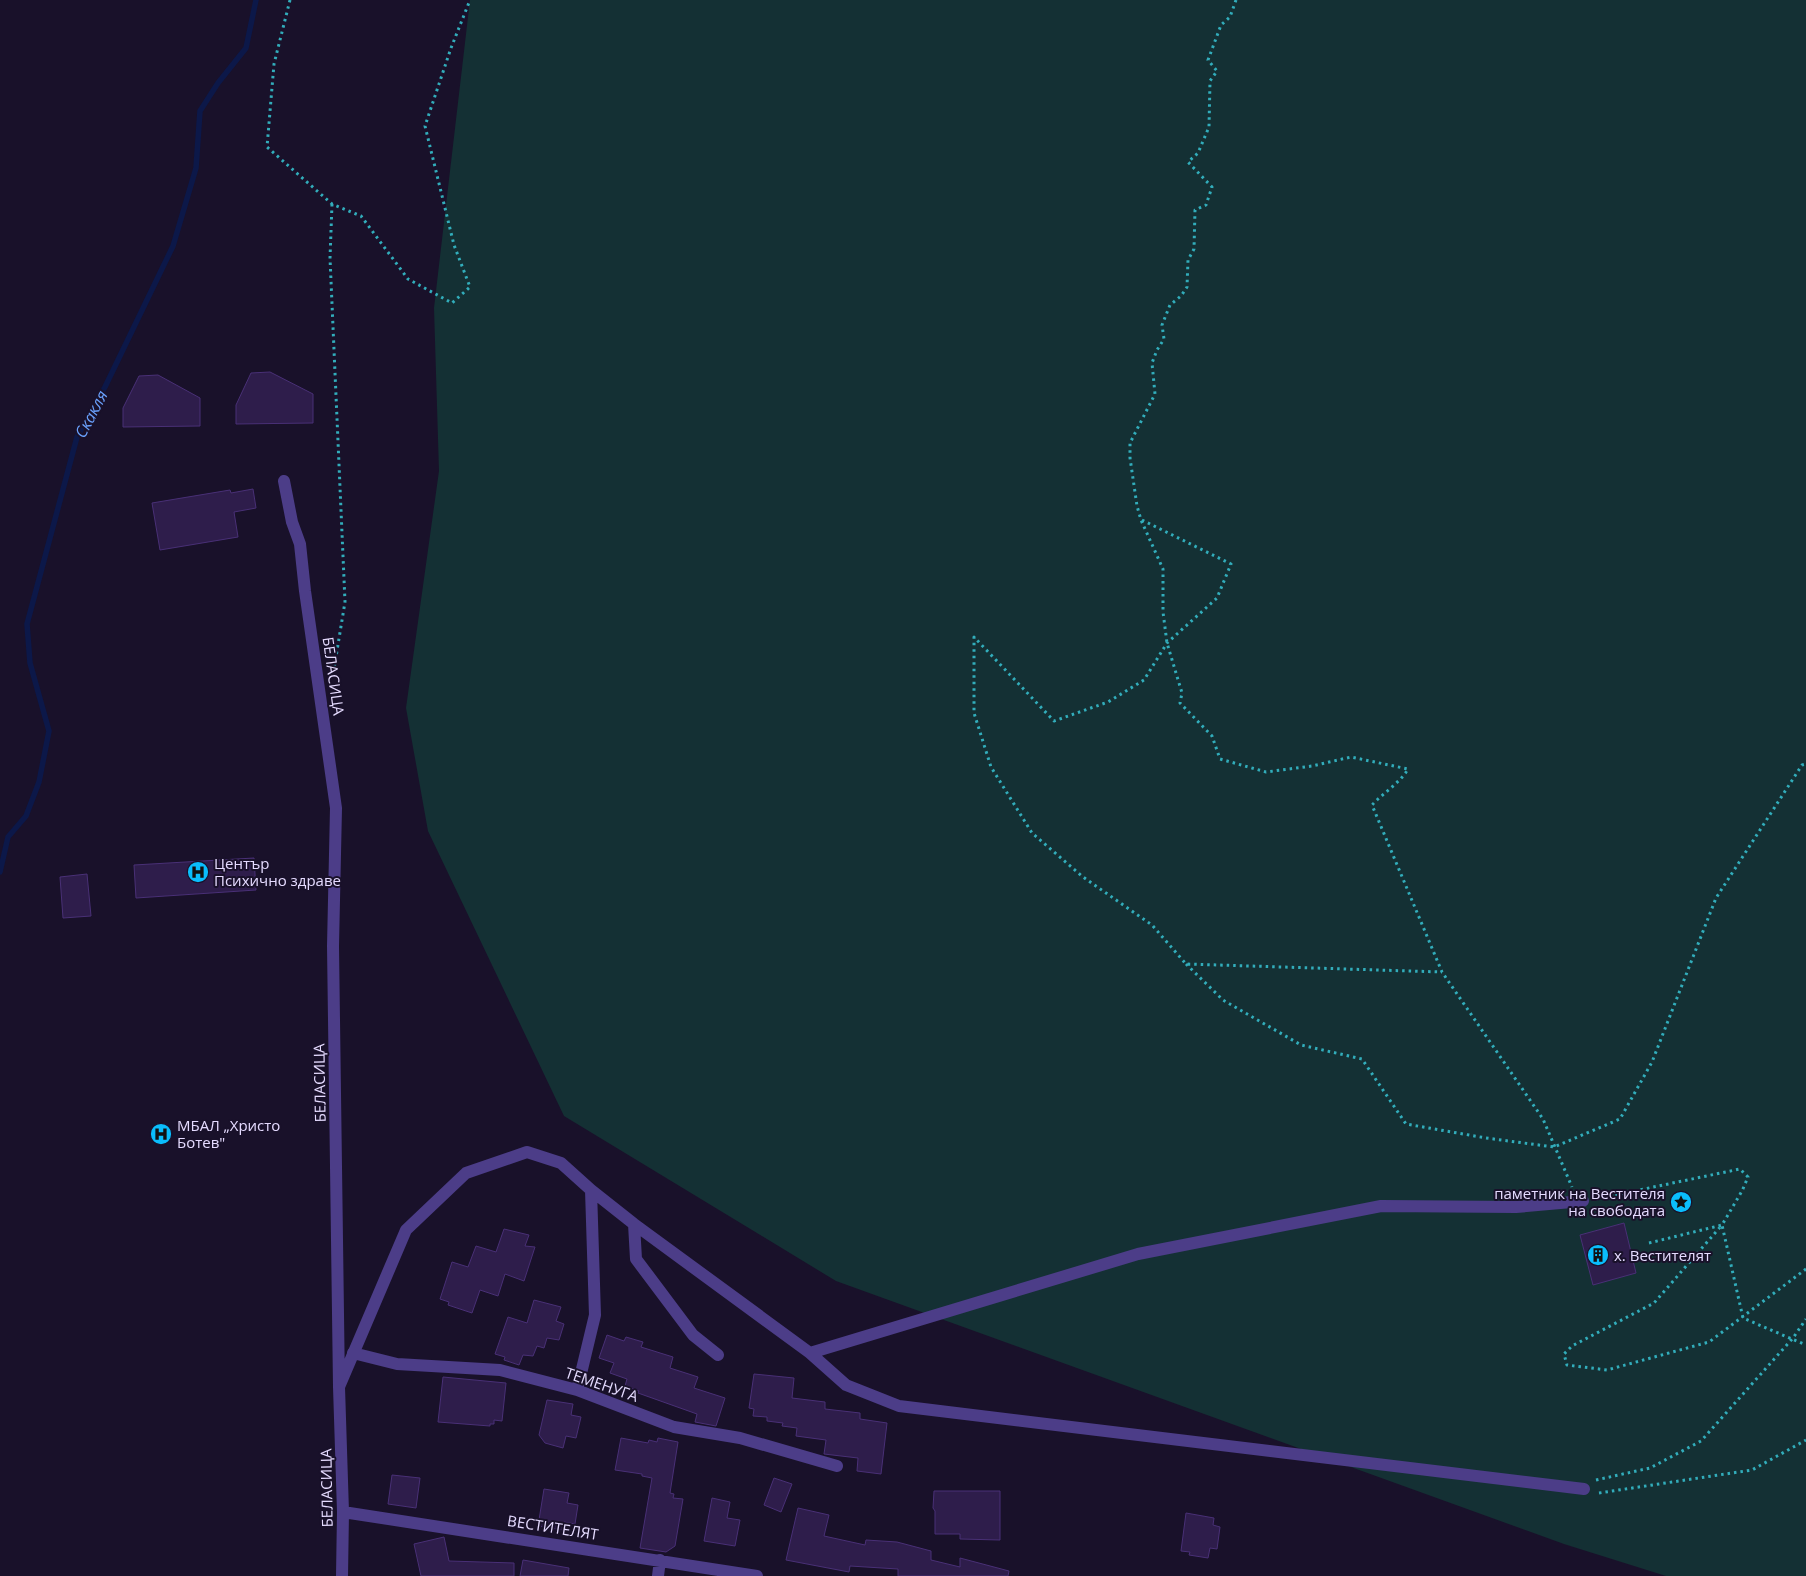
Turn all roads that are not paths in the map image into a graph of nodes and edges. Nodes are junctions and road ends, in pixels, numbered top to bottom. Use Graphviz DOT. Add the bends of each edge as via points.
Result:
graph roads {
  1 [pos="284,481"];
  2 [pos="591,1190"];
  3 [pos="1583,1201"];
  4 [pos="634,1224"];
  5 [pos="353,1353"];
  6 [pos="810,1353"];
  7 [pos="718,1355"];
  8 [pos="339,1387"];
  9 [pos="578,1390"];
  10 [pos="837,1466"];
  11 [pos="1584,1489"];
  12 [pos="343,1512"];
  13 [pos="660,1560"];
  14 [pos="342,1576"];
  15 [pos="658,1576"];
  16 [pos="757,1576"];
  1 -- 8 [label="street, БЕЛАСИЦА" via="300,544 336,808 333,946"];
  2 -- 4 [label="street"];
  2 -- 5 [label="street" via="561,1163 527,1152 466,1173 406,1230"];
  2 -- 9 [label="street" via="595,1315"];
  3 -- 6 [label="street" via="1516,1207 1381,1206 1138,1254"];
  4 -- 6 [label="street"];
  4 -- 7 [label="street" via="636,1259 693,1335"];
  5 -- 8 [label="street"];
  5 -- 9 [label="street, ТЕМЕНУГА" via="398,1364 500,1370"];
  6 -- 11 [label="street" via="846,1385 898,1406"];
  8 -- 12 [label="street, БЕЛАСИЦА"];
  9 -- 10 [label="street, ТЕМЕНУГА" via="674,1427 740,1438"];
  12 -- 13 [label="street, ВЕСТИТЕЛЯТ"];
  12 -- 14 [label="street, БЕЛАСИЦА"];
  13 -- 15 [label="street"];
  13 -- 16 [label="street, ВЕСТИТЕЛЯТ"];
}
